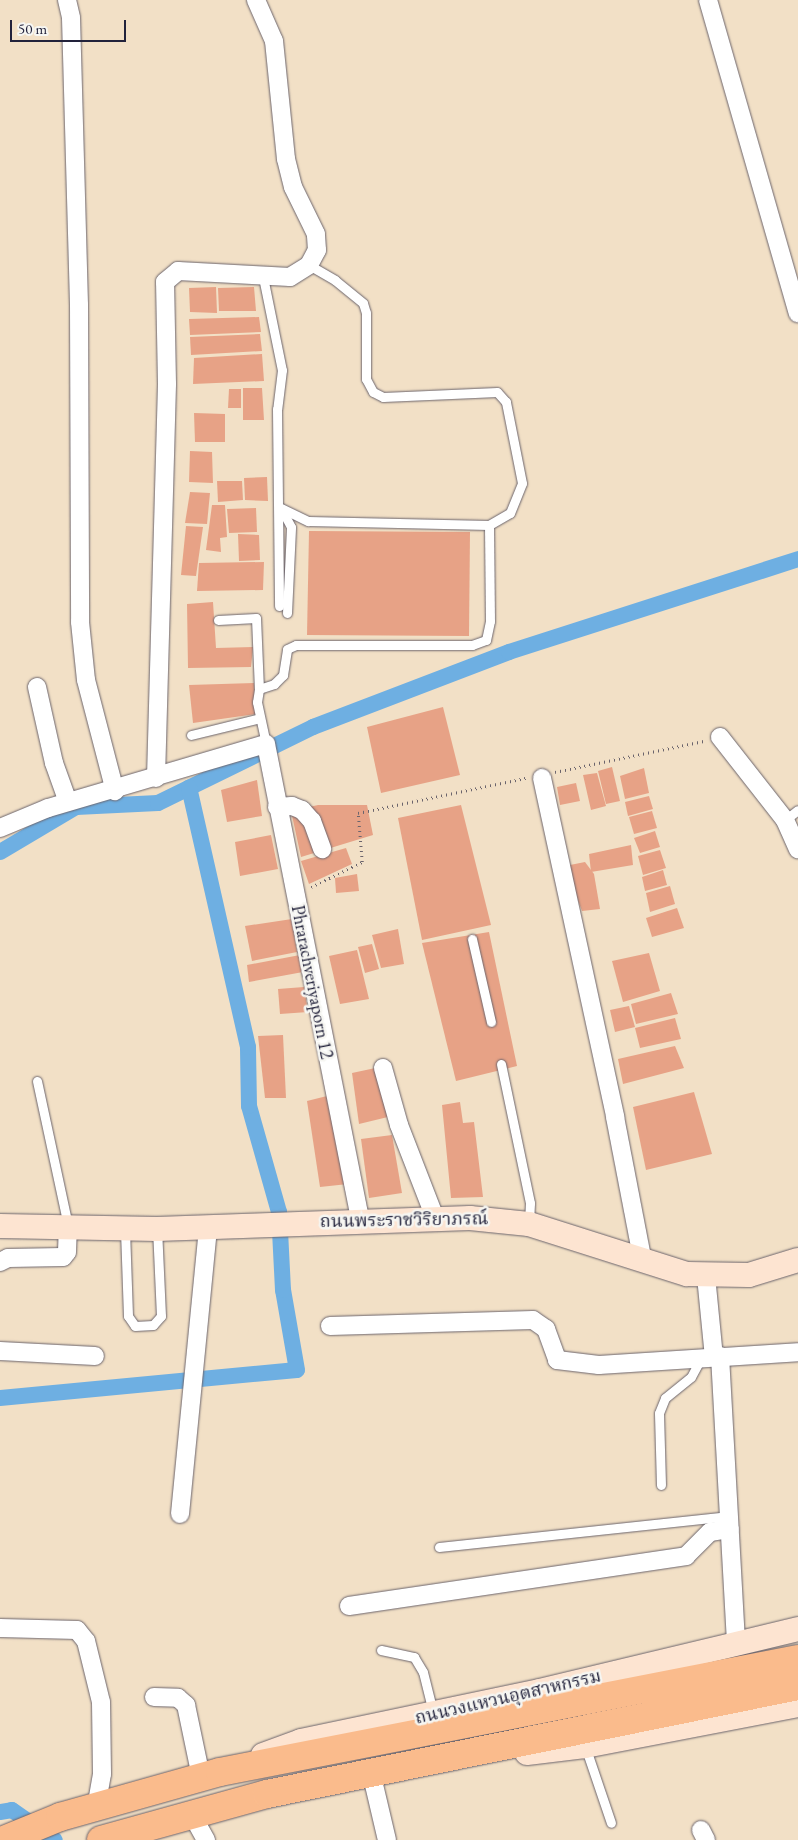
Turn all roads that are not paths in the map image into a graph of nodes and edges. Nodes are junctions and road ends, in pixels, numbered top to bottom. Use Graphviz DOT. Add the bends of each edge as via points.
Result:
graph roads {
  1 [pos="67,0"];
  2 [pos="256,0"];
  3 [pos="708,0"];
  4 [pos="309,265"];
  5 [pos="263,277"];
  6 [pos="798,313"];
  7 [pos="281,508"];
  8 [pos="489,524"];
  9 [pos="279,606"];
  10 [pos="287,613"];
  11 [pos="218,620"];
  12 [pos="37,688"];
  13 [pos="259,689"];
  14 [pos="260,718"];
  15 [pos="191,735"];
  16 [pos="720,737"];
  17 [pos="266,746"];
  18 [pos="543,775"];
  19 [pos="156,778"];
  20 [pos="115,791"];
  21 [pos="68,802"];
  22 [pos="277,807"];
  23 [pos="792,815"];
  24 [pos="0,828"];
  25 [pos="322,849"];
  26 [pos="798,849"];
  27 [pos="472,939"];
  28 [pos="491,1022"];
  29 [pos="501,1064"];
  30 [pos="383,1068"];
  31 [pos="37,1081"];
  32 [pos="435,1218"];
  33 [pos="360,1220"];
  34 [pos="530,1224"];
  35 [pos="0,1226"];
  36 [pos="208,1226"];
  37 [pos="68,1229"];
  38 [pos="125,1229"];
  39 [pos="157,1229"];
  40 [pos="798,1260"];
  41 [pos="0,1262"];
  42 [pos="643,1262"];
  43 [pos="706,1276"];
  44 [pos="330,1326"];
  45 [pos="0,1351"];
  46 [pos="798,1352"];
  47 [pos="95,1356"];
  48 [pos="712,1357"];
  49 [pos="661,1486"];
  50 [pos="180,1514"];
  51 [pos="729,1522"];
  52 [pos="439,1547"];
  53 [pos="349,1606"];
  54 [pos="0,1628"];
  55 [pos="798,1629"];
  56 [pos="736,1643"];
  57 [pos="381,1650"];
  58 [pos="798,1659"];
  59 [pos="798,1686"];
  60 [pos="154,1697"];
  61 [pos="798,1705"];
  62 [pos="434,1715"];
  63 [pos="585,1746"];
  64 [pos="380,1771"];
  65 [pos="210,1775"];
  66 [pos="96,1807"];
  67 [pos="191,1813"];
  68 [pos="611,1823"];
  69 [pos="130,1834"];
  70 [pos="4,1840"];
  71 [pos="101,1840"];
  72 [pos="206,1840"];
  73 [pos="387,1840"];
  1 -- 20 [label="street" via="71,18 80,305 80,622 86,680"];
  2 -- 4 [label="street" via="274,41 286,159 294,187 316,234 317,250"];
  3 -- 6 [label="street"];
  4 -- 5 [label="street" via="290,277"];
  4 -- 8 [label="lane" via="335,280 363,303 366,313 366,379 373,392 383,397 497,392 506,402 522,483 510,514"];
  5 -- 7 [label="lane" via="282,370 277,409"];
  5 -- 19 [label="street" via="178,271 165,282 167,384"];
  7 -- 8 [label="lane" via="308,520"];
  7 -- 9 [label="lane"];
  7 -- 10 [label="lane" via="291,527"];
  8 -- 13 [label="lane" via="490,621 486,640 472,644 296,645 287,649 283,675 274,684"];
  11 -- 13 [label="lane" via="256,618"];
  12 -- 21 [label="street" via="54,763"];
  13 -- 14 [label="lane"];
  14 -- 15 [label="lane"];
  14 -- 17 [label="lane"];
  16 -- 23 [label="street"];
  17 -- 19 [label="street"];
  17 -- 22 [label="street, Phrarachveriyaporn 12"];
  18 -- 42 [label="street"];
  19 -- 20 [label="street"];
  20 -- 21 [label="street"];
  21 -- 24 [label="street"];
  22 -- 25 [label="street" via="292,806 302,810 312,821"];
  22 -- 33 [label="street, Phrarachveriyaporn 12"];
  23 -- 26 [label="street"];
  27 -- 28 [label="lane"];
  29 -- 34 [label="lane" via="530,1203"];
  30 -- 32 [label="street" via="399,1125"];
  31 -- 37 [label="lane"];
  32 -- 33 [label="main road, ถนนพระราชวิริยาภรณ์"];
  32 -- 34 [label="main road, ถนนพระราชวิริยาภรณ์" via="477,1218"];
  33 -- 36 [label="main road, ถนนพระราชวิริยาภรณ์"];
  34 -- 42 [label="main road, ถนนพระราชวิริยาภรณ์"];
  35 -- 37 [label="main road, ถนนพระราชวิริยาภรณ์"];
  36 -- 39 [label="main road, ถนนพระราชวิริยาภรณ์"];
  36 -- 50 [label="street"];
  37 -- 38 [label="main road, ถนนพระราชวิริยาภรณ์"];
  37 -- 41 [label="street" via="67,1252 63,1257 8,1258"];
  38 -- 39 [label="main road, ถนนพระราชวิริยาภรณ์"];
  38 -- 39 [label="lane" via="128,1316 135,1326 154,1325 161,1316"];
  40 -- 43 [label="main road, ถนนพระราชวิริยาภรณ์" via="749,1275"];
  42 -- 43 [label="main road, ถนนพระราชวิริยาภรณ์" via="669,1271"];
  43 -- 48 [label="street"];
  44 -- 48 [label="street" via="533,1320 546,1330 553,1356 567,1362 599,1365"];
  45 -- 47 [label="street"];
  46 -- 48 [label="street"];
  48 -- 49 [label="lane" via="692,1378 665,1398 659,1413"];
  48 -- 51 [label="street"];
  51 -- 52 [label="lane"];
  51 -- 53 [label="street" via="710,1532 686,1556"];
  51 -- 56 [label="street"];
  54 -- 66 [label="street" via="78,1630 86,1641 101,1702 102,1774"];
  55 -- 56 [label="main road, ถนนวงแหวนอุตสาหกรรม"];
  56 -- 62 [label="main road, ถนนวงแหวนอุตสาหกรรม"];
  57 -- 62 [label="lane" via="404,1653 414,1658 423,1672"];
  58 -- 65 [label="main road, ถนนวงแหวนอุตสาหกรรม"];
  59 -- 64 [label="main road"];
  60 -- 65 [label="street" via="178,1698 186,1705"];
  61 -- 63 [label="main road"];
  62 -- 65 [label="main road, ถนนวงแหวนอุตสาหกรรม" via="301,1741"];
  63 -- 64 [label="main road"];
  63 -- 68 [label="lane"];
  64 -- 67 [label="main road"];
  64 -- 73 [label="street"];
  65 -- 66 [label="main road, ถนนวงแหวนอุตสาหกรรม"];
  66 -- 70 [label="main road, ถนนวงแหวนอุตสาหกรรม" via="60,1817"];
  67 -- 69 [label="main road"];
  67 -- 72 [label="street"];
  69 -- 71 [label="main road"];
}
